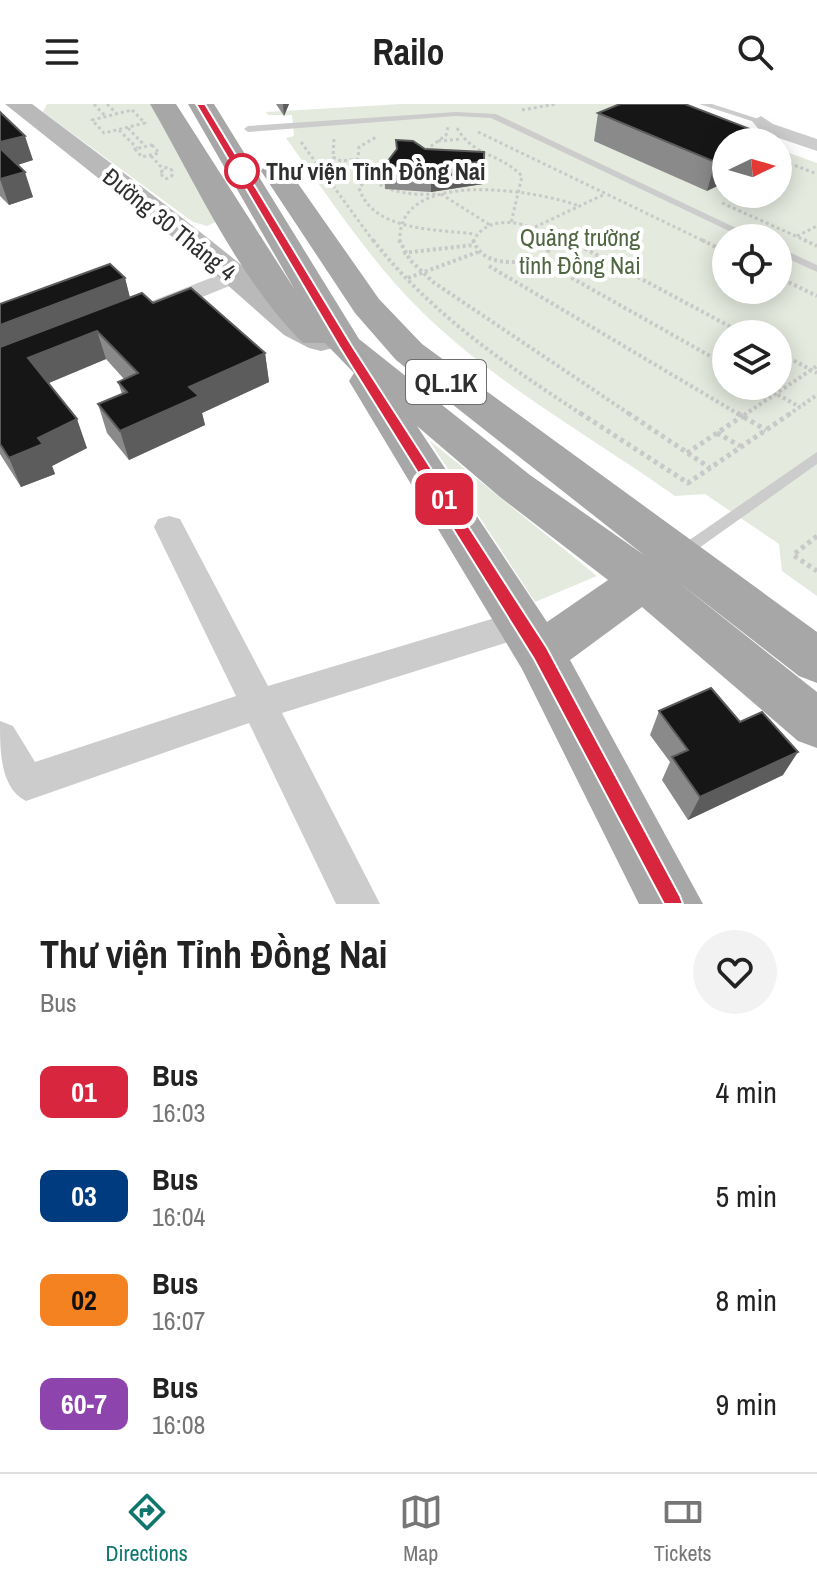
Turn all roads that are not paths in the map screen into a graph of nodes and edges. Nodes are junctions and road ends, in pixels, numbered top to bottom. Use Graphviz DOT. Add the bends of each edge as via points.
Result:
graph roads {
  1 [pos="17,104"];
  2 [pos="163,104"];
  3 [pos="703,104"];
  4 [pos="740,104"];
  5 [pos="737,114"];
  6 [pos="228,115"];
  7 [pos="761,121"];
  8 [pos="817,145"];
  9 [pos="722,224"];
  10 [pos="792,257"];
  11 [pos="817,269"];
  12 [pos="248,270"];
  13 [pos="133,317"];
  14 [pos="335,344"];
  15 [pos="817,457"];
  16 [pos="169,527"];
  17 [pos="660,568"];
  18 [pos="531,639"];
  19 [pos="817,661"];
  20 [pos="259,704"];
  21 [pos="817,724"];
  22 [pos="0,738"];
  23 [pos="359,904"];
  24 [pos="672,904"];
  1 -- 12 [label="main road, Đường 30 Tháng 4"];
  2 -- 12 [label="main road"];
  3 -- 5 [label="lane"];
  4 -- 5 [label="lane"];
  5 -- 7 [label="lane"];
  6 -- 9 [label="lane" via="493,116"];
  6 -- 14 [label="main road, QL.1K"];
  6 -- 17 [label="main road, QL.1K" via="367,306 409,352"];
  7 -- 8 [label="street" via="767,128"];
  10 -- 11 [label="lane"];
  12 -- 13 [label="street"];
  12 -- 14 [label="main road, Đường 30 Tháng 4" via="296,328"];
  14 -- 17 [label="main road, QL.1K" via="515,486"];
  14 -- 18 [label="main road"];
  15 -- 17 [label="lane"];
  16 -- 20 [label="street"];
  17 -- 18 [label="main road"];
  17 -- 19 [label="main road, QL.1K"];
  17 -- 21 [label="main road, QL.1K"];
  18 -- 20 [label="street"];
  18 -- 24 [label="main road"];
  20 -- 22 [label="street" via="26,783"];
  20 -- 23 [label="street"];
}
